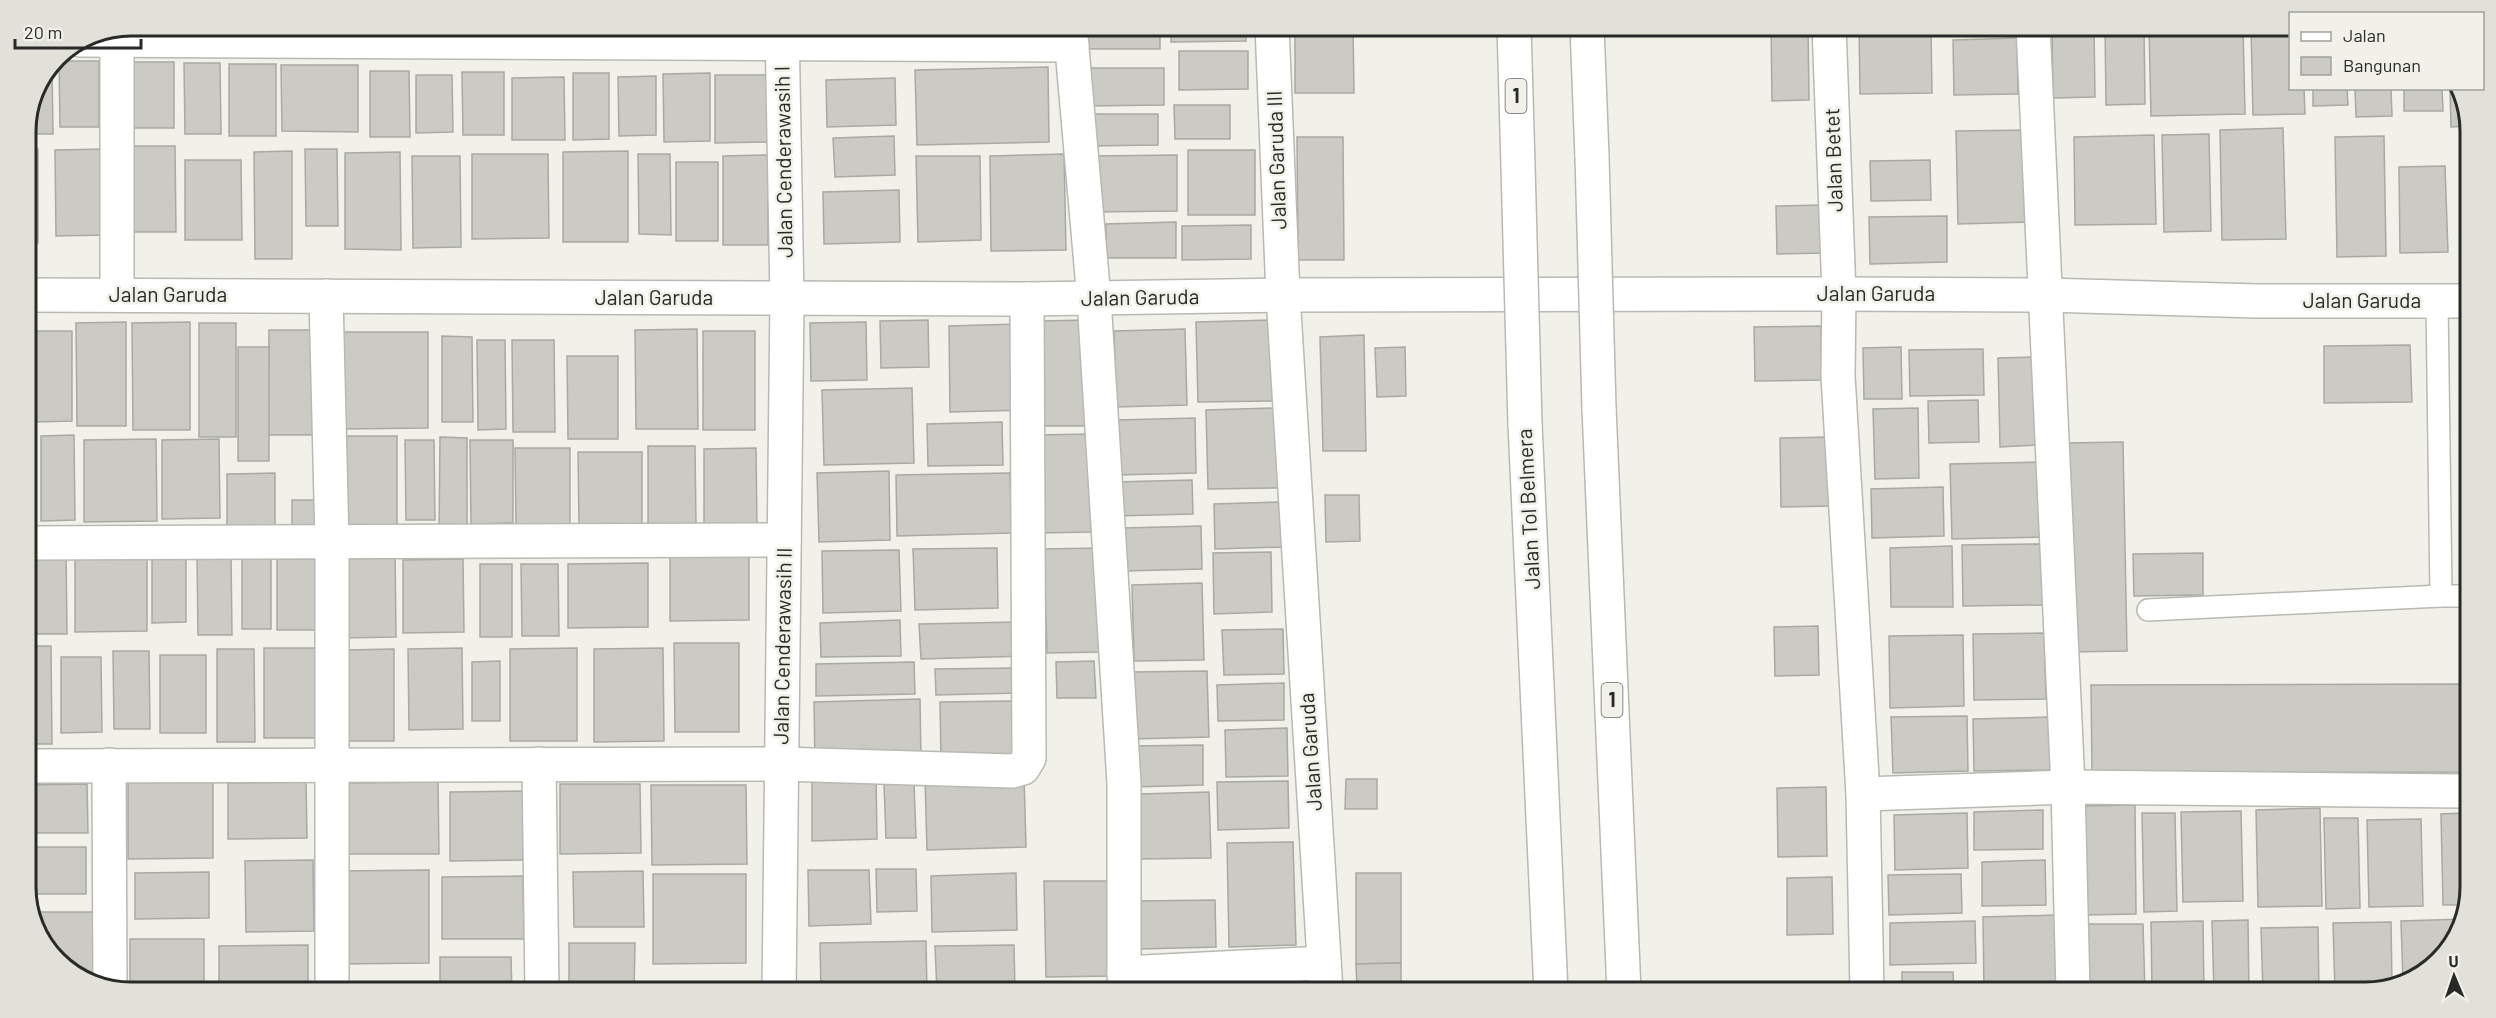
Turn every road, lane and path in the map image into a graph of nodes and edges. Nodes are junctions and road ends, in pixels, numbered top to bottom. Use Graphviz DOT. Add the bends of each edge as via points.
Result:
graph roads {
  1 [pos="782,36"];
  2 [pos="1071,36"];
  3 [pos="1272,36"];
  4 [pos="1514,36"];
  5 [pos="1587,36"];
  6 [pos="1829,36"];
  7 [pos="2033,36"];
  8 [pos="117,37"];
  9 [pos="1839,294"];
  10 [pos="36,295"];
  11 [pos="117,295"];
  12 [pos="1283,295"];
  13 [pos="2046,295"];
  14 [pos="326,296"];
  15 [pos="787,298"];
  16 [pos="1027,299"];
  17 [pos="1094,299"];
  18 [pos="2453,301"];
  19 [pos="784,540"];
  20 [pos="332,542"];
  21 [pos="36,543"];
  22 [pos="2441,596"];
  23 [pos="2460,596"];
  24 [pos="2148,610"];
  25 [pos="539,764"];
  26 [pos="781,764"];
  27 [pos="109,765"];
  28 [pos="36,766"];
  29 [pos="332,766"];
  30 [pos="2068,787"];
  31 [pos="2460,791"];
  32 [pos="1863,794"];
  33 [pos="1325,978"];
  34 [pos="110,979"];
  35 [pos="332,982"];
  36 [pos="542,982"];
  37 [pos="779,982"];
  38 [pos="1125,982"];
  39 [pos="1165,982"];
  40 [pos="1550,982"];
  41 [pos="1624,982"];
  42 [pos="1867,982"];
  43 [pos="2073,982"];
  1 -- 15 [label="main road, Jalan Cenderawasih I"];
  2 -- 17 [label="main road"];
  3 -- 12 [label="main road, Jalan Garuda III"];
  4 -- 40 [label="main road, Jalan Tol Belmera / 1, bridge" via="1524,424"];
  5 -- 41 [label="main road, 1, bridge"];
  6 -- 9 [label="main road, Jalan Betet"];
  7 -- 13 [label="main road"];
  8 -- 11 [label="main road"];
  9 -- 12 [label="main road, Jalan Garuda"];
  9 -- 13 [label="main road, Jalan Garuda"];
  9 -- 32 [label="main road, Jalan Betet" via="1838,376"];
  10 -- 11 [label="main road, Jalan Garuda"];
  11 -- 14 [label="main road, Jalan Garuda"];
  12 -- 17 [label="main road, Jalan Garuda"];
  12 -- 33 [label="main road, Jalan Garuda"];
  13 -- 18 [label="main road, Jalan Garuda"];
  13 -- 30 [label="main road"];
  14 -- 15 [label="main road, Jalan Garuda"];
  14 -- 20 [label="main road"];
  15 -- 16 [label="main road, Jalan Garuda"];
  15 -- 19 [label="main road, Jalan Cenderawasih II"];
  16 -- 17 [label="main road, Jalan Garuda"];
  16 -- 26 [label="main road" via="1027,764 1012,771"];
  17 -- 38 [label="main road" via="1124,783"];
  18 -- 22 [label="lane"];
  19 -- 20 [label="main road"];
  19 -- 26 [label="main road, Jalan Cenderawasih II"];
  20 -- 21 [label="main road"];
  20 -- 29 [label="main road"];
  22 -- 23 [label="lane"];
  22 -- 24 [label="lane"];
  25 -- 26 [label="main road"];
  25 -- 29 [label="main road"];
  25 -- 36 [label="main road"];
  26 -- 37 [label="main road, Jalan Cenderawasih II"];
  27 -- 28 [label="main road"];
  27 -- 29 [label="main road"];
  27 -- 34 [label="main road"];
  29 -- 35 [label="main road"];
  30 -- 31 [label="main road"];
  30 -- 32 [label="main road"];
  30 -- 43 [label="main road"];
  32 -- 42 [label="main road, Jalan Betet"];
  33 -- 39 [label="main road"];
}
